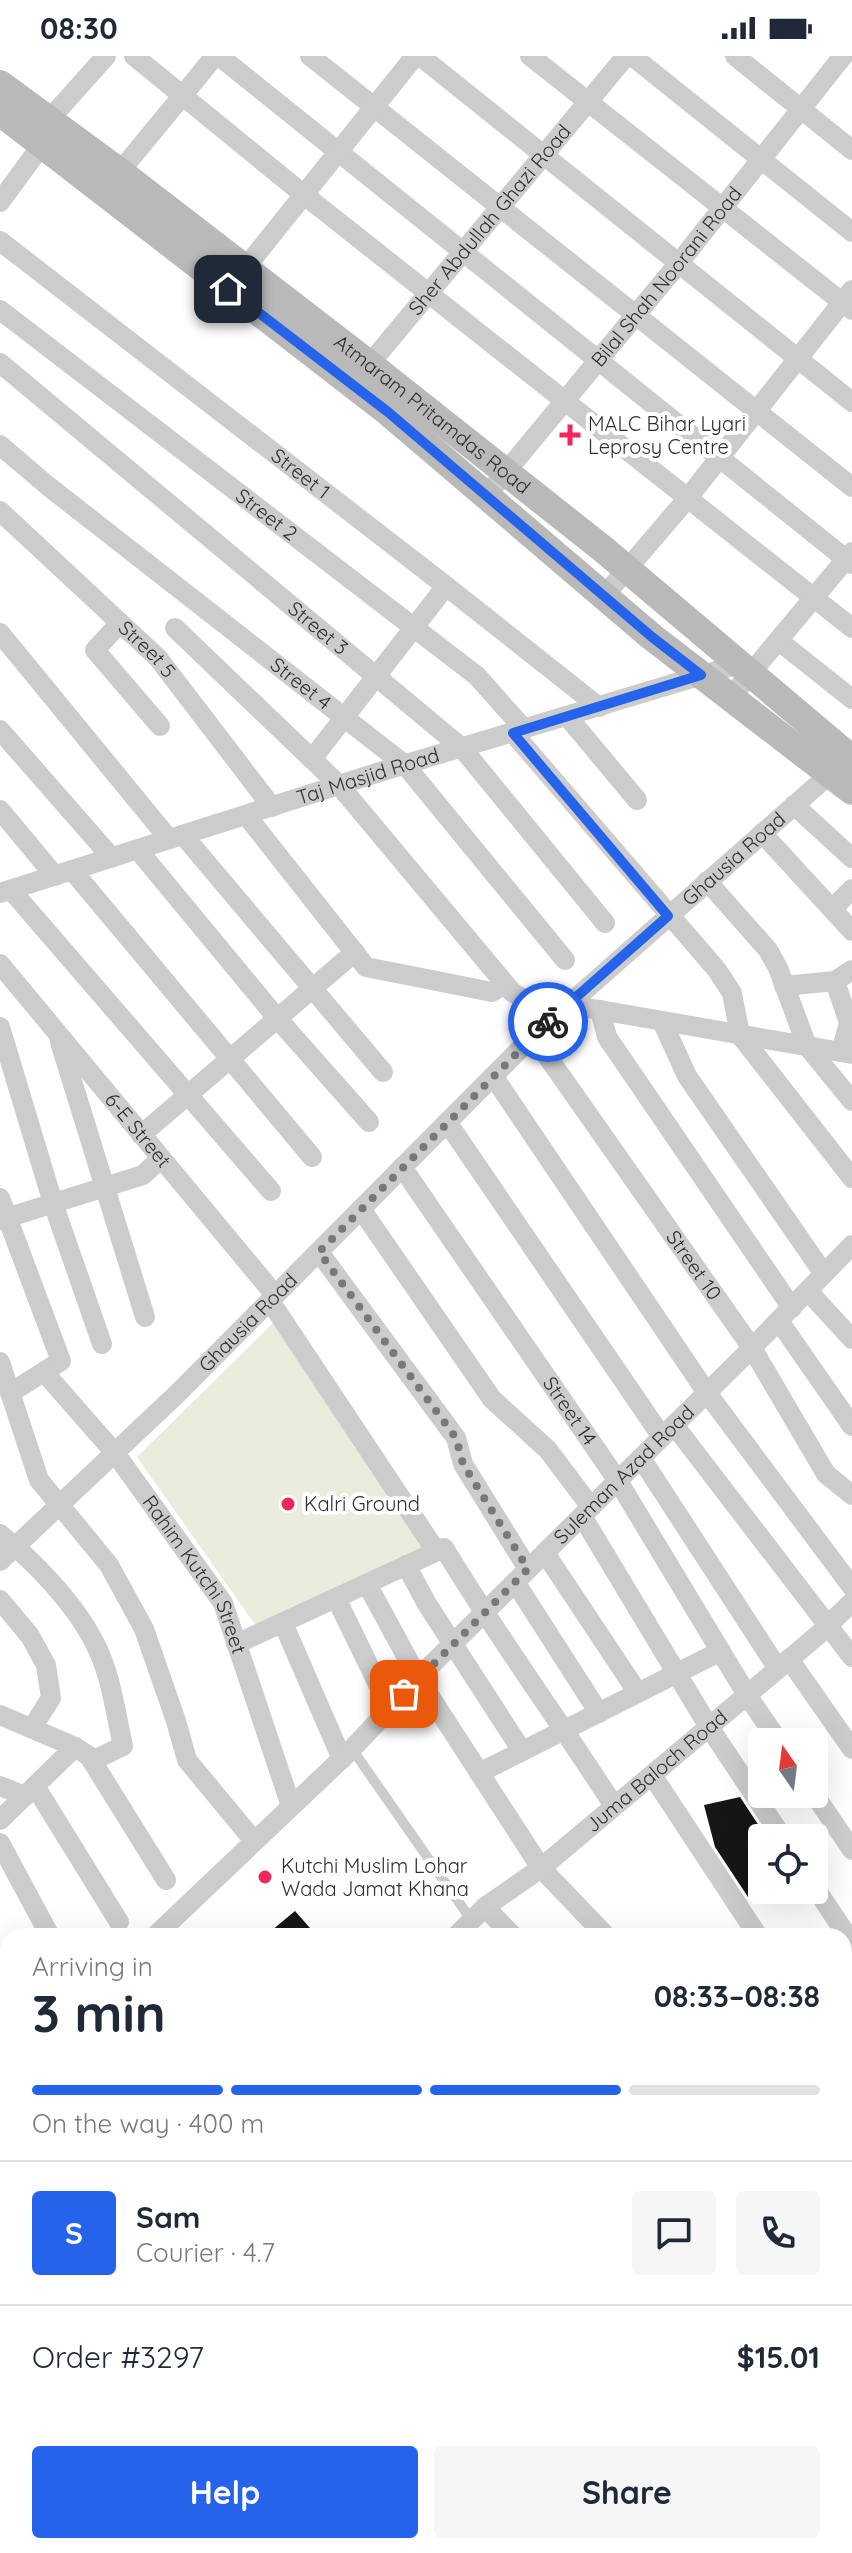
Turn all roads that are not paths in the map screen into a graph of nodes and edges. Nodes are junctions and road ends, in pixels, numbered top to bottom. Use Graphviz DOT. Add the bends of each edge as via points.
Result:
graph roads {
  1 [pos="106,56"];
  2 [pos="134,56"];
  3 [pos="217,56"];
  4 [pos="310,56"];
  5 [pos="417,56"];
  6 [pos="530,56"];
  7 [pos="629,56"];
  8 [pos="735,56"];
  9 [pos="843,56"];
  10 [pos="0,84"];
  11 [pos="182,94"];
  12 [pos="588,102"];
  13 [pos="374,107"];
  14 [pos="801,109"];
  15 [pos="0,112"];
  16 [pos="44,134"];
  17 [pos="852,150"];
  18 [pos="338,151"];
  19 [pos="543,156"];
  20 [pos="760,160"];
  21 [pos="111,182"];
  22 [pos="303,194"];
  23 [pos="0,202"];
  24 [pos="500,207"];
  25 [pos="722,208"];
  26 [pos="852,232"];
  27 [pos="0,241"];
  28 [pos="463,251"];
  29 [pos="678,264"];
  30 [pos="236,279"];
  31 [pos="428,293"];
  32 [pos="849,301"];
  33 [pos="0,310"];
  34 [pos="636,315"];
  35 [pos="797,359"];
  36 [pos="599,360"];
  37 [pos="0,363"];
  38 [pos="361,374"];
  39 [pos="565,401"];
  40 [pos="852,402"];
  41 [pos="756,411"];
  42 [pos="0,445"];
  43 [pos="719,458"];
  44 [pos="506,472"];
  45 [pos="852,487"];
  46 [pos="486,496"];
  47 [pos="687,499"];
  48 [pos="0,511"];
  49 [pos="850,559"];
  50 [pos="627,569"];
  51 [pos="446,586"];
  52 [pos="604,596"];
  53 [pos="814,598"];
  54 [pos="120,623"];
  55 [pos="413,626"];
  56 [pos="175,628"];
  57 [pos="852,628"];
  58 [pos="0,633"];
  59 [pos="779,641"];
  60 [pos="746,668"];
  61 [pos="375,675"];
  62 [pos="701,675"];
  63 [pos="730,698"];
  64 [pos="852,699"];
  65 [pos="599,707"];
  66 [pos="567,716"];
  67 [pos="345,719"];
  68 [pos="160,726"];
  69 [pos="0,730"];
  70 [pos="519,731"];
  71 [pos="462,748"];
  72 [pos="312,759"];
  73 [pos="405,765"];
  74 [pos="846,770"];
  75 [pos="339,785"];
  76 [pos="637,800"];
  77 [pos="794,805"];
  78 [pos="272,807"];
  79 [pos="0,810"];
  80 [pos="246,815"];
  81 [pos="762,833"];
  82 [pos="176,837"];
  83 [pos="138,850"];
  84 [pos="112,858"];
  85 [pos="852,858"];
  86 [pos="64,873"];
  87 [pos="707,881"];
  88 [pos="852,889"];
  89 [pos="4,891"];
  90 [pos="832,909"];
  91 [pos="668,916"];
  92 [pos="605,923"];
  93 [pos="852,931"];
  94 [pos="355,952"];
  95 [pos="565,960"];
  96 [pos="2,969"];
  97 [pos="843,976"];
  98 [pos="505,984"];
  99 [pos="784,986"];
  100 [pos="312,988"];
  101 [pos="568,1005"];
  102 [pos="600,1010"];
  103 [pos="277,1018"];
  104 [pos="550,1020"];
  105 [pos="662,1021"];
  106 [pos="851,1022"];
  107 [pos="0,1027"];
  108 [pos="57,1032"];
  109 [pos="740,1035"];
  110 [pos="533,1036"];
  111 [pos="807,1046"];
  112 [pos="846,1053"];
  113 [pos="230,1059"];
  114 [pos="383,1072"];
  115 [pos="493,1076"];
  116 [pos="188,1095"];
  117 [pos="852,1101"];
  118 [pos="369,1122"];
  119 [pos="447,1122"];
  120 [pos="141,1135"];
  121 [pos="312,1157"];
  122 [pos="160,1159"];
  123 [pos="402,1167"];
  124 [pos="852,1178"];
  125 [pos="105,1188"];
  126 [pos="271,1191"];
  127 [pos="53,1203"];
  128 [pos="361,1209"];
  129 [pos="2,1212"];
  130 [pos="851,1248"];
  131 [pos="319,1252"];
  132 [pos="824,1274"];
  133 [pos="808,1291"];
  134 [pos="272,1298"];
  135 [pos="785,1314"];
  136 [pos="145,1317"];
  137 [pos="852,1339"];
  138 [pos="102,1344"];
  139 [pos="752,1348"];
  140 [pos="0,1362"];
  141 [pos="44,1372"];
  142 [pos="10,1393"];
  143 [pos="707,1393"];
  144 [pos="852,1426"];
  145 [pos="668,1431"];
  146 [pos="115,1453"];
  147 [pos="641,1458"];
  148 [pos="618,1481"];
  149 [pos="852,1495"];
  150 [pos="60,1505"];
  151 [pos="587,1512"];
  152 [pos="8,1540"];
  153 [pos="436,1551"];
  154 [pos="545,1553"];
  155 [pos="0,1561"];
  156 [pos="406,1565"];
  157 [pos="522,1576"];
  158 [pos="367,1584"];
  159 [pos="852,1587"];
  160 [pos="336,1598"];
  161 [pos="0,1600"];
  162 [pos="852,1602"];
  163 [pos="484,1613"];
  164 [pos="283,1623"];
  165 [pos="829,1625"];
  166 [pos="236,1644"];
  167 [pos="453,1644"];
  168 [pos="721,1651"];
  169 [pos="852,1657"];
  170 [pos="784,1664"];
  171 [pos="677,1673"];
  172 [pos="418,1678"];
  173 [pos="638,1693"];
  174 [pos="747,1695"];
  175 [pos="390,1709"];
  176 [pos="599,1713"];
  177 [pos="0,1715"];
  178 [pos="709,1727"];
  179 [pos="32,1728"];
  180 [pos="769,1728"];
  181 [pos="565,1730"];
  182 [pos="75,1747"];
  183 [pos="852,1749"];
  184 [pos="522,1751"];
  185 [pos="347,1754"];
  186 [pos="92,1761"];
  187 [pos="479,1773"];
  188 [pos="652,1775"];
  189 [pos="0,1786"];
  190 [pos="30,1791"];
  191 [pos="291,1806"];
  192 [pos="614,1806"];
  193 [pos="824,1808"];
  194 [pos="0,1820"];
  195 [pos="774,1824"];
  196 [pos="254,1841"];
  197 [pos="0,1843"];
  198 [pos="852,1850"];
  199 [pos="541,1868"];
  200 [pos="166,1880"];
  201 [pos="826,1904"];
  202 [pos="479,1914"];
  203 [pos="119,1922"];
  204 [pos="46,1928"];
  205 [pos="163,1928"];
  206 [pos="464,1928"];
  207 [pos="501,1928"];
  208 [pos="598,1928"];
  209 [pos="753,1928"];
  210 [pos="842,1928"];
  1 -- 16 [label="street"];
  2 -- 11 [label="street"];
  3 -- 11 [label="street"];
  3 -- 18 [label="street"];
  4 -- 13 [label="street"];
  5 -- 13 [label="street"];
  5 -- 19 [label="street"];
  6 -- 12 [label="street"];
  7 -- 12 [label="street, Sher Abdullah Ghazi Road"];
  7 -- 20 [label="street"];
  8 -- 14 [label="street"];
  9 -- 14 [label="street, Bilal Shah Noorani Road"];
  10 -- 16 [label="main road, Atmaram Pritamdas Road"];
  11 -- 21 [label="street"];
  11 -- 22 [label="street"];
  12 -- 19 [label="street, Sher Abdullah Ghazi Road"];
  12 -- 25 [label="street"];
  13 -- 18 [label="street"];
  13 -- 24 [label="street"];
  14 -- 17 [label="street"];
  14 -- 20 [label="street, Bilal Shah Noorani Road"];
  15 -- 16 [label="main road, Atmaram Pritamdas Road"];
  16 -- 21 [label="main road, Atmaram Pritamdas Road"];
  16 -- 23 [label="street"];
  18 -- 22 [label="street"];
  18 -- 28 [label="street"];
  19 -- 24 [label="street, Sher Abdullah Ghazi Road"];
  19 -- 29 [label="street"];
  20 -- 25 [label="street, Bilal Shah Noorani Road"];
  20 -- 26 [label="street"];
  21 -- 30 [label="main road, Atmaram Pritamdas Road"];
  22 -- 30 [label="street"];
  22 -- 31 [label="street"];
  24 -- 28 [label="street, Sher Abdullah Ghazi Road"];
  24 -- 34 [label="street"];
  25 -- 29 [label="street, Bilal Shah Noorani Road"];
  25 -- 32 [label="street"];
  27 -- 51 [label="street, Street 1"];
  28 -- 31 [label="street, Sher Abdullah Ghazi Road"];
  28 -- 36 [label="street"];
  29 -- 34 [label="street, Bilal Shah Noorani Road"];
  29 -- 35 [label="street"];
  30 -- 38 [label="main road, Atmaram Pritamdas Road"];
  31 -- 38 [label="street, Sher Abdullah Ghazi Road"];
  31 -- 39 [label="street"];
  32 -- 35 [label="street"];
  33 -- 55 [label="street, Street 2"];
  34 -- 36 [label="street, Bilal Shah Noorani Road"];
  34 -- 41 [label="street"];
  35 -- 40 [label="street"];
  35 -- 41 [label="street"];
  36 -- 39 [label="street, Bilal Shah Noorani Road"];
  36 -- 43 [label="street"];
  37 -- 61 [label="street, Street 3"];
  38 -- 44 [label="main road, Atmaram Pritamdas Road"];
  38 -- 46 [label="main road, Atmaram Pritamdas Road"];
  39 -- 44 [label="street, Bilal Shah Noorani Road"];
  39 -- 47 [label="street"];
  41 -- 43 [label="street"];
  41 -- 45 [label="street"];
  42 -- 67 [label="street, Street 4"];
  43 -- 47 [label="street"];
  43 -- 49 [label="street"];
  44 -- 46 [label="street, Bilal Shah Noorani Road"];
  44 -- 50 [label="main road, Atmaram Pritamdas Road"];
  46 -- 52 [label="main road, Atmaram Pritamdas Road"];
  47 -- 50 [label="street"];
  47 -- 53 [label="street"];
  48 -- 54 [label="street, Street 5"];
  49 -- 53 [label="street"];
  50 -- 52 [label="street"];
  50 -- 60 [label="main road, Atmaram Pritamdas Road"];
  51 -- 55 [label="street"];
  51 -- 65 [label="street, Street 1"];
  52 -- 62 [label="main road, Atmaram Pritamdas Road"];
  53 -- 57 [label="street"];
  53 -- 59 [label="street"];
  54 -- 68 [label="street" via="95,650"];
  54 -- 78 [label="street, Street 5" via="158,658"];
  55 -- 61 [label="street"];
  55 -- 70 [label="street, Street 2" via="477,676"];
  56 -- 72 [label="street"];
  58 -- 82 [label="street"];
  59 -- 60 [label="street"];
  59 -- 64 [label="street"];
  60 -- 62 [label="street, Taj Masjid Road"];
  60 -- 63 [label="street"];
  60 -- 74 [label="main road, Atmaram Pritamdas Road"];
  61 -- 67 [label="street"];
  61 -- 71 [label="street, Street 3"];
  62 -- 63 [label="main road, Atmaram Pritamdas Road"];
  62 -- 65 [label="street, Taj Masjid Road"];
  63 -- 74 [label="main road, Atmaram Pritamdas Road"];
  65 -- 66 [label="street, Taj Masjid Road"];
  66 -- 70 [label="street, Taj Masjid Road"];
  66 -- 76 [label="street"];
  67 -- 72 [label="street"];
  67 -- 73 [label="street, Street 4"];
  69 -- 84 [label="street"];
  70 -- 71 [label="street, Taj Masjid Road"];
  70 -- 91 [label="street, Street 2"];
  71 -- 73 [label="street, Taj Masjid Road"];
  71 -- 92 [label="street, Street 3"];
  72 -- 75 [label="street"];
  73 -- 75 [label="street, Taj Masjid Road"];
  73 -- 95 [label="street, Street 4"];
  74 -- 77 [label="street, Ghausia Road"];
  75 -- 78 [label="street, Taj Masjid Road"];
  75 -- 98 [label="street"];
  77 -- 81 [label="street, Ghausia Road"];
  77 -- 85 [label="street"];
  78 -- 80 [label="street, Taj Masjid Road"];
  79 -- 86 [label="street"];
  80 -- 82 [label="street, Taj Masjid Road"];
  80 -- 94 [label="street"];
  81 -- 87 [label="street, Ghausia Road"];
  81 -- 90 [label="street"];
  82 -- 83 [label="street, Taj Masjid Road"];
  82 -- 100 [label="street"];
  83 -- 84 [label="street, Taj Masjid Road"];
  83 -- 103 [label="street"];
  84 -- 86 [label="street, Taj Masjid Road"];
  86 -- 89 [label="street, Taj Masjid Road"];
  86 -- 113 [label="street"];
  87 -- 91 [label="street, Ghausia Road"];
  87 -- 99 [label="street" via="768,950"];
  88 -- 90 [label="street"];
  89 -- 116 [label="street"];
  90 -- 93 [label="street"];
  91 -- 101 [label="street, Ghausia Road"];
  91 -- 109 [label="street, Street 2" via="732,993"];
  94 -- 98 [label="street" via="366,967 492,992"];
  94 -- 100 [label="street"];
  96 -- 108 [label="street, 6-E Street"];
  97 -- 99 [label="street"];
  97 -- 106 [label="street"];
  98 -- 104 [label="street"];
  99 -- 111 [label="street"];
  100 -- 103 [label="street"];
  100 -- 114 [label="street"];
  101 -- 102 [label="street"];
  101 -- 104 [label="street, Ghausia Road"];
  102 -- 105 [label="street"];
  102 -- 135 [label="street" via="607,1037"];
  103 -- 113 [label="street"];
  103 -- 118 [label="street"];
  104 -- 110 [label="street, Ghausia Road"];
  105 -- 109 [label="street"];
  105 -- 132 [label="street" via="687,1076"];
  106 -- 112 [label="street"];
  107 -- 127 [label="street"];
  108 -- 120 [label="street, 6-E Street"];
  108 -- 125 [label="street"];
  109 -- 111 [label="street"];
  109 -- 124 [label="street"];
  110 -- 115 [label="street, Ghausia Road"];
  110 -- 139 [label="street, Street 10"];
  111 -- 112 [label="street"];
  111 -- 117 [label="street"];
  113 -- 116 [label="street"];
  113 -- 121 [label="street"];
  115 -- 119 [label="street, Ghausia Road"];
  115 -- 143 [label="street"];
  116 -- 120 [label="street"];
  116 -- 126 [label="street"];
  119 -- 123 [label="street, Ghausia Road"];
  119 -- 145 [label="street"];
  120 -- 122 [label="street, 6-E Street"];
  122 -- 125 [label="street" via="143,1175"];
  122 -- 134 [label="street, 6-E Street"];
  123 -- 128 [label="street, Ghausia Road"];
  123 -- 148 [label="street, Street 14"];
  125 -- 127 [label="street"];
  125 -- 136 [label="street"];
  127 -- 129 [label="street"];
  127 -- 138 [label="street"];
  128 -- 131 [label="street, Ghausia Road"];
  128 -- 151 [label="street" via="492,1399 548,1450"];
  129 -- 141 [label="street" via="61,1361"];
  130 -- 132 [label="street, Suleman Azad Road"];
  131 -- 134 [label="street, Ghausia Road"];
  131 -- 157 [label="street" via="456,1438 463,1464"];
  132 -- 133 [label="street, Suleman Azad Road"];
  133 -- 135 [label="street, Suleman Azad Road"];
  133 -- 137 [label="street"];
  134 -- 146 [label="street, Ghausia Road"];
  134 -- 153 [label="street, 6-E Street"];
  135 -- 139 [label="street, Suleman Azad Road"];
  135 -- 144 [label="street"];
  139 -- 143 [label="street, Suleman Azad Road"];
  139 -- 149 [label="street, Street 10" via="826,1474"];
  140 -- 142 [label="street"];
  141 -- 142 [label="street"];
  141 -- 146 [label="street, Rahim Kutchi Street"];
  142 -- 150 [label="street" via="39,1480"];
  143 -- 145 [label="street, Suleman Azad Road"];
  143 -- 159 [label="street"];
  145 -- 147 [label="street, Suleman Azad Road"];
  145 -- 165 [label="street"];
  146 -- 150 [label="street, Ghausia Road"];
  146 -- 166 [label="street, Rahim Kutchi Street" via="223,1603"];
  147 -- 148 [label="street, Suleman Azad Road"];
  147 -- 170 [label="street"];
  148 -- 151 [label="street, Suleman Azad Road"];
  148 -- 168 [label="street, Street 14"];
  150 -- 152 [label="street, Ghausia Road"];
  150 -- 196 [label="street" via="109,1565 144,1629 187,1760"];
  151 -- 154 [label="street, Suleman Azad Road"];
  151 -- 171 [label="street"];
  152 -- 155 [label="street, Ghausia Road"];
  152 -- 186 [label="street" via="65,1600 93,1640 108,1676 123,1746"];
  153 -- 156 [label="street"];
  153 -- 163 [label="street, 6-E Street" via="444,1548"];
  154 -- 157 [label="street, Suleman Azad Road"];
  154 -- 173 [label="street"];
  156 -- 158 [label="street"];
  156 -- 167 [label="street"];
  157 -- 163 [label="street, Suleman Azad Road"];
  157 -- 176 [label="street"];
  158 -- 160 [label="street"];
  158 -- 172 [label="street"];
  160 -- 164 [label="street"];
  160 -- 175 [label="street"];
  161 -- 179 [label="street" via="46,1665 51,1698"];
  162 -- 165 [label="street, Juma Baloch Road"];
  163 -- 167 [label="street, Suleman Azad Road"];
  163 -- 181 [label="street"];
  164 -- 166 [label="street"];
  164 -- 185 [label="street"];
  165 -- 169 [label="street"];
  165 -- 170 [label="street, Juma Baloch Road"];
  166 -- 191 [label="street, Rahim Kutchi Street"];
  167 -- 172 [label="street, Suleman Azad Road"];
  167 -- 184 [label="street"];
  168 -- 171 [label="street"];
  168 -- 174 [label="street, Street 14"];
  170 -- 174 [label="street, Juma Baloch Road"];
  170 -- 183 [label="street"];
  171 -- 173 [label="street"];
  171 -- 178 [label="street"];
  172 -- 175 [label="street, Suleman Azad Road"];
  172 -- 187 [label="street"];
  173 -- 176 [label="street"];
  174 -- 178 [label="street, Juma Baloch Road"];
  174 -- 180 [label="street, Street 14"];
  175 -- 185 [label="street, Suleman Azad Road"];
  176 -- 181 [label="street"];
  177 -- 179 [label="street"];
  178 -- 188 [label="street, Juma Baloch Road"];
  178 -- 195 [label="street"];
  179 -- 182 [label="street"];
  181 -- 184 [label="street"];
  181 -- 192 [label="street"];
  182 -- 186 [label="street"];
  182 -- 190 [label="street"];
  184 -- 187 [label="street"];
  185 -- 191 [label="street, Suleman Azad Road"];
  185 -- 202 [label="lane"];
  186 -- 200 [label="street"];
  187 -- 199 [label="street"];
  188 -- 192 [label="street, Juma Baloch Road"];
  188 -- 209 [label="street"];
  189 -- 190 [label="street"];
  190 -- 194 [label="street"];
  190 -- 203 [label="street"];
  191 -- 196 [label="street, Suleman Azad Road"];
  192 -- 199 [label="street, Juma Baloch Road"];
  193 -- 198 [label="street"];
  196 -- 205 [label="street, Suleman Azad Road"];
  197 -- 204 [label="street"];
  199 -- 202 [label="street, Juma Baloch Road"];
  199 -- 208 [label="street"];
  201 -- 210 [label="street"];
  202 -- 206 [label="street, Juma Baloch Road"];
  202 -- 207 [label="street"];
}
